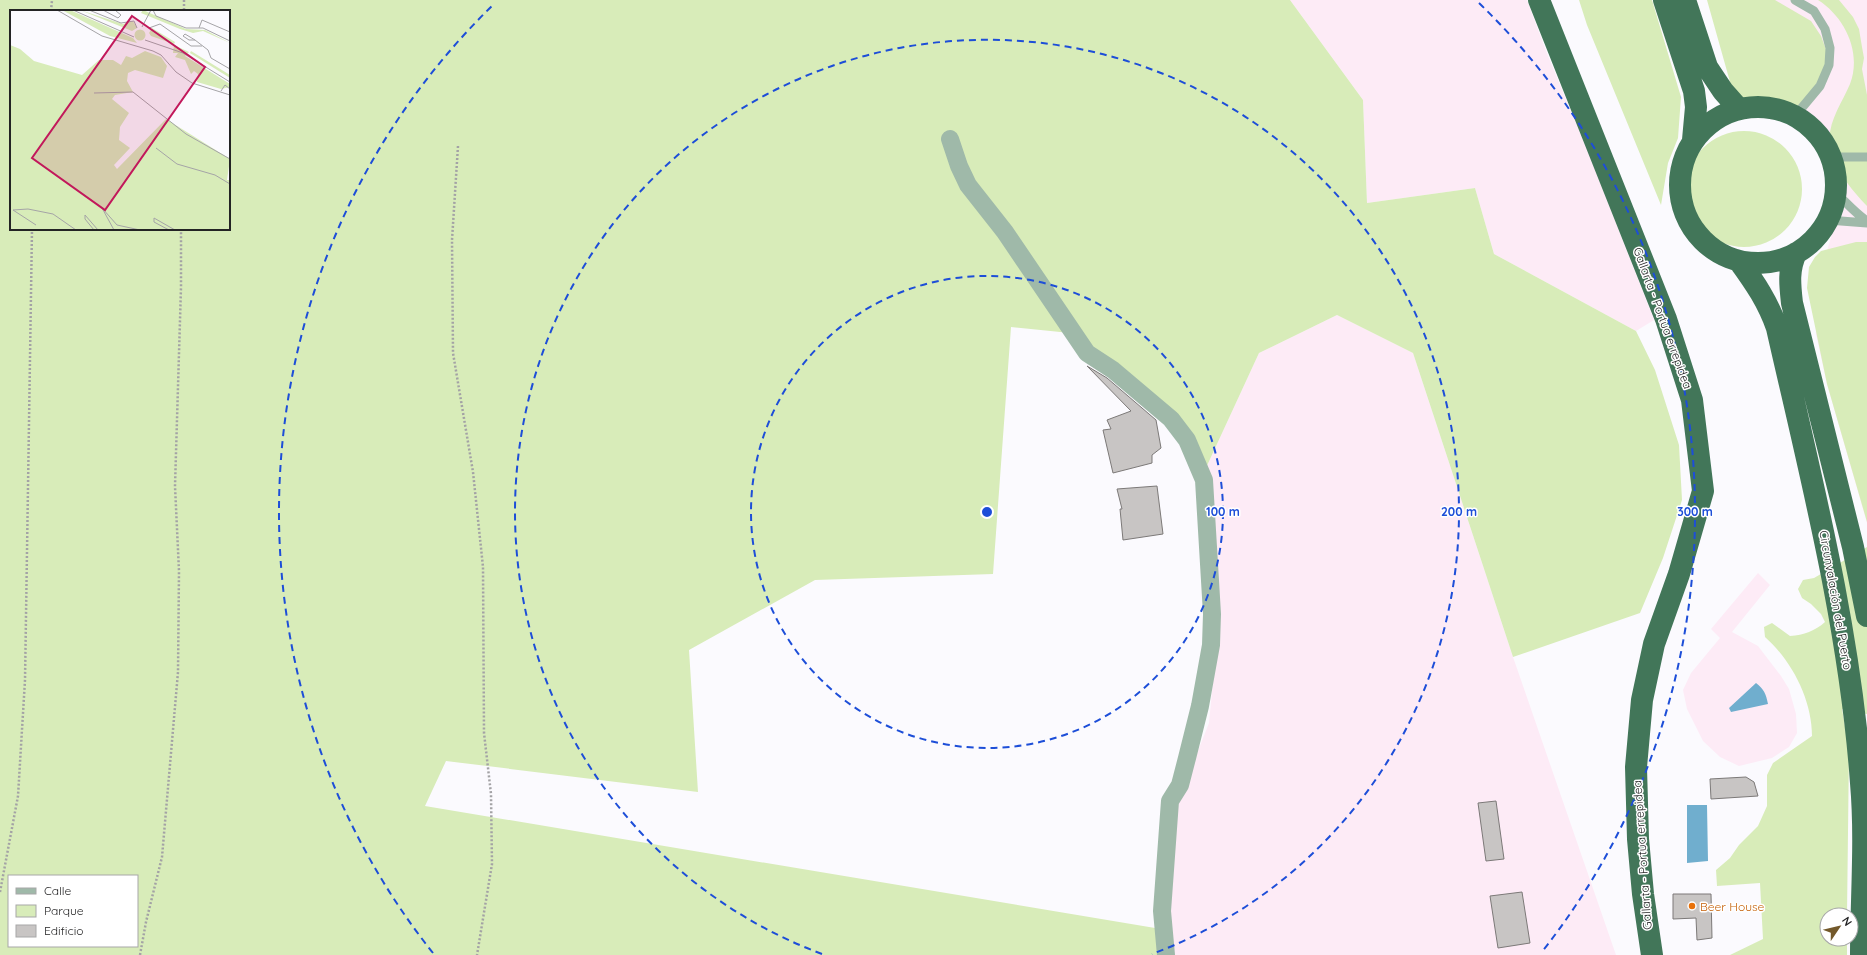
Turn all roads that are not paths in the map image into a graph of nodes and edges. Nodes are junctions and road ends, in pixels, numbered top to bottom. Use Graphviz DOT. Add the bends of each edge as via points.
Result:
graph roads {
  1 [pos="1539,0"];
  2 [pos="1664,0"];
  3 [pos="1685,0"];
  4 [pos="1795,0"];
  5 [pos="1739,109"];
  6 [pos="1795,116"];
  7 [pos="950,139"];
  8 [pos="1693,140"];
  9 [pos="1830,157"];
  10 [pos="1863,157"];
  11 [pos="1836,193"];
  12 [pos="1828,220"];
  13 [pos="1867,222"];
  14 [pos="1796,253"];
  15 [pos="1739,261"];
  16 [pos="1867,616"];
  17 [pos="1166,955"];
  18 [pos="1652,955"];
  19 [pos="1861,955"];
  1 -- 18 [label="highway, Gallarta - Portua errepidea" via="1666,319 1692,400 1702,491 1679,574 1654,644 1642,700 1636,760 1638,840"];
  2 -- 8 [label="highway" via="1694,92 1696,114"];
  3 -- 5 [label="highway" via="1707,67"];
  4 -- 6 [label="lane" via="1814,11 1824,29 1830,48 1829,65 1820,86"];
  5 -- 6 [label="highway" via="1765,107 1782,110"];
  5 -- 8 [label="highway" via="1716,118"];
  6 -- 9 [label="highway" via="1815,132"];
  7 -- 17 [label="street" via="968,185 1005,232 1087,353 1113,370 1171,419 1187,440 1204,480 1211,591 1211,645 1188,758 1180,785 1170,802 1162,911"];
  8 -- 15 [label="highway" via="1684,160 1679,188 1688,220 1709,246"];
  9 -- 10 [label="lane"];
  9 -- 11 [label="highway" via="1835,171"];
  11 -- 12 [label="highway"];
  11 -- 13 [label="lane" via="1851,210"];
  12 -- 13 [label="lane"];
  12 -- 14 [label="highway" via="1814,239"];
  14 -- 15 [label="highway" via="1778,261"];
  14 -- 16 [label="highway, Circunvalación del Puerto" via="1790,266 1792,303 1853,547"];
  15 -- 19 [label="highway, Circunvalación del Puerto" via="1761,291 1777,328 1840,611 1858,741 1862,816"];
}
